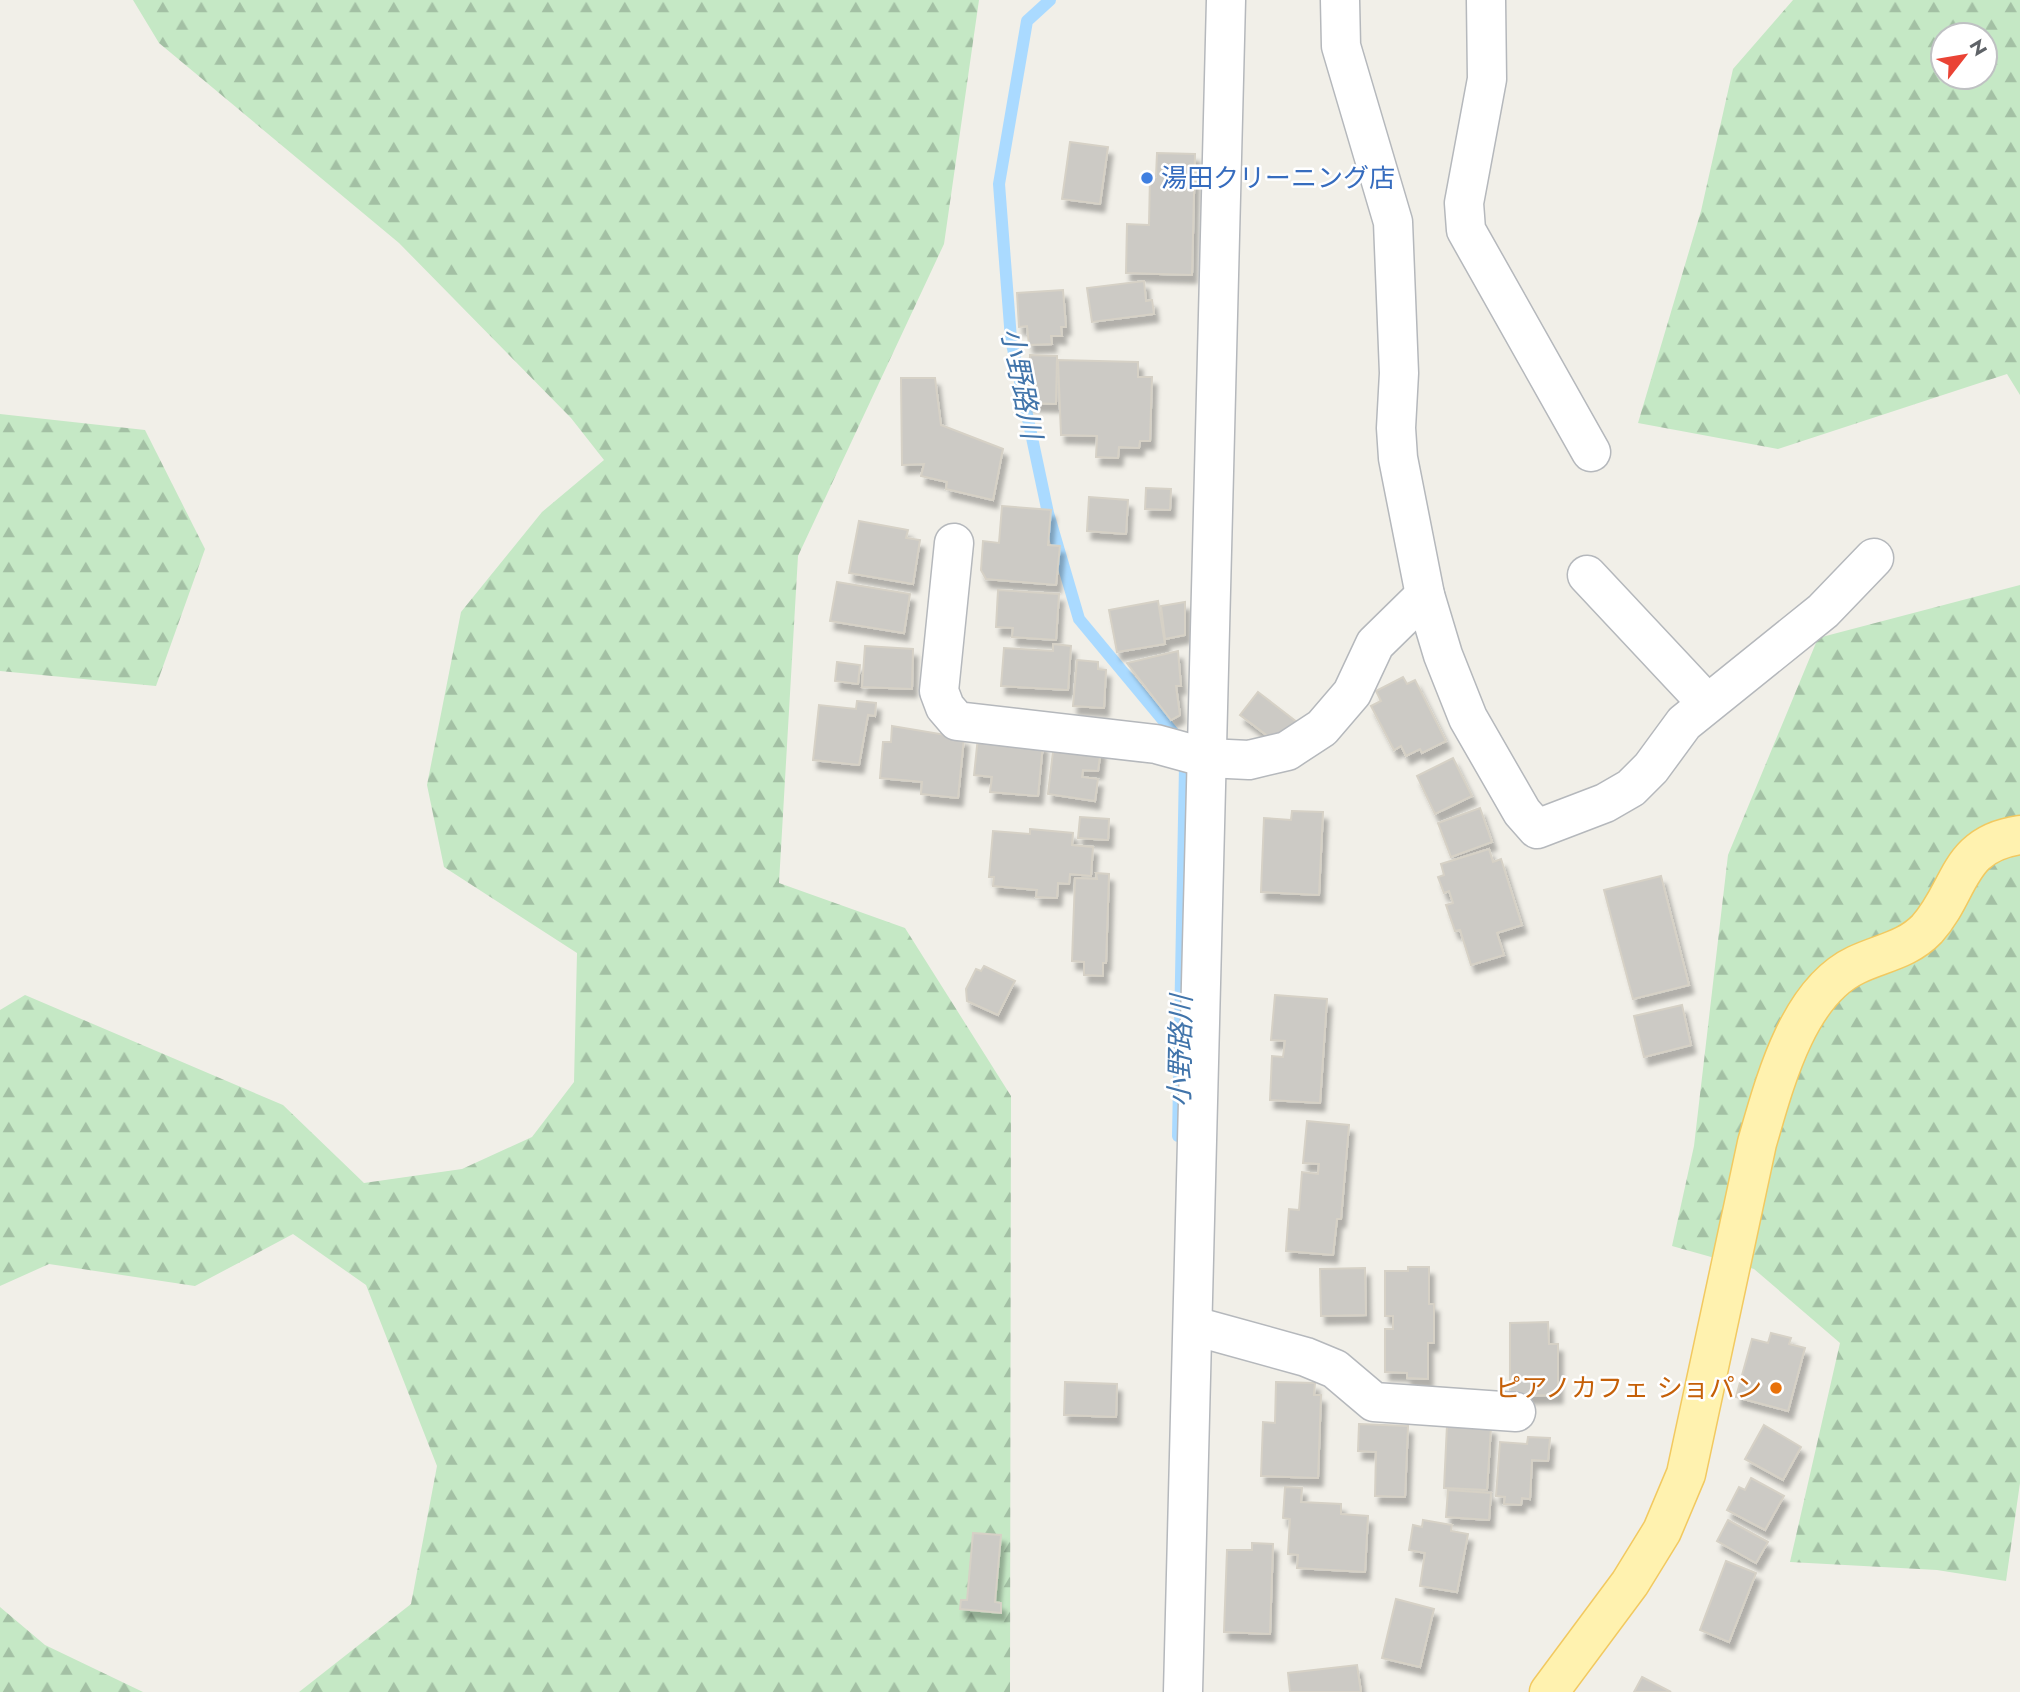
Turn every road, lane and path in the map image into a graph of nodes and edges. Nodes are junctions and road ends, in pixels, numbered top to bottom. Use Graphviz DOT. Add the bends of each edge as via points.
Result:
graph roads {
  1 [pos="1226,0"];
  2 [pos="1340,0"];
  3 [pos="1486,0"];
  4 [pos="1591,452"];
  5 [pos="954,543"];
  6 [pos="1874,558"];
  7 [pos="1587,575"];
  8 [pos="1425,596"];
  9 [pos="1706,702"];
  10 [pos="1207,758"];
  11 [pos="2020,835"];
  12 [pos="1194,1326"];
  13 [pos="1516,1412"];
  14 [pos="1183,1692"];
  15 [pos="1549,1692"];
  1 -- 10 [label="street"];
  2 -- 8 [label="street" via="1341,46 1393,222 1398,458"];
  3 -- 4 [label="street" via="1486,79 1464,203 1466,230"];
  5 -- 10 [label="street" via="939,691 957,720 1156,744"];
  6 -- 9 [label="street" via="1823,611"];
  7 -- 9 [label="street"];
  8 -- 9 [label="street" via="1468,718 1522,812 1537,829 1632,788"];
  8 -- 10 [label="street" via="1375,644 1352,693 1322,728 1287,751 1249,760"];
  10 -- 12 [label="street"];
  11 -- 15 [label="main road" via="1996,840 1973,855 1924,932 1893,952 1840,975 1807,1012 1772,1093 1757,1143 1686,1474 1662,1531 1630,1583"];
  12 -- 13 [label="street" via="1335,1369 1374,1402"];
  12 -- 14 [label="street"];
}
